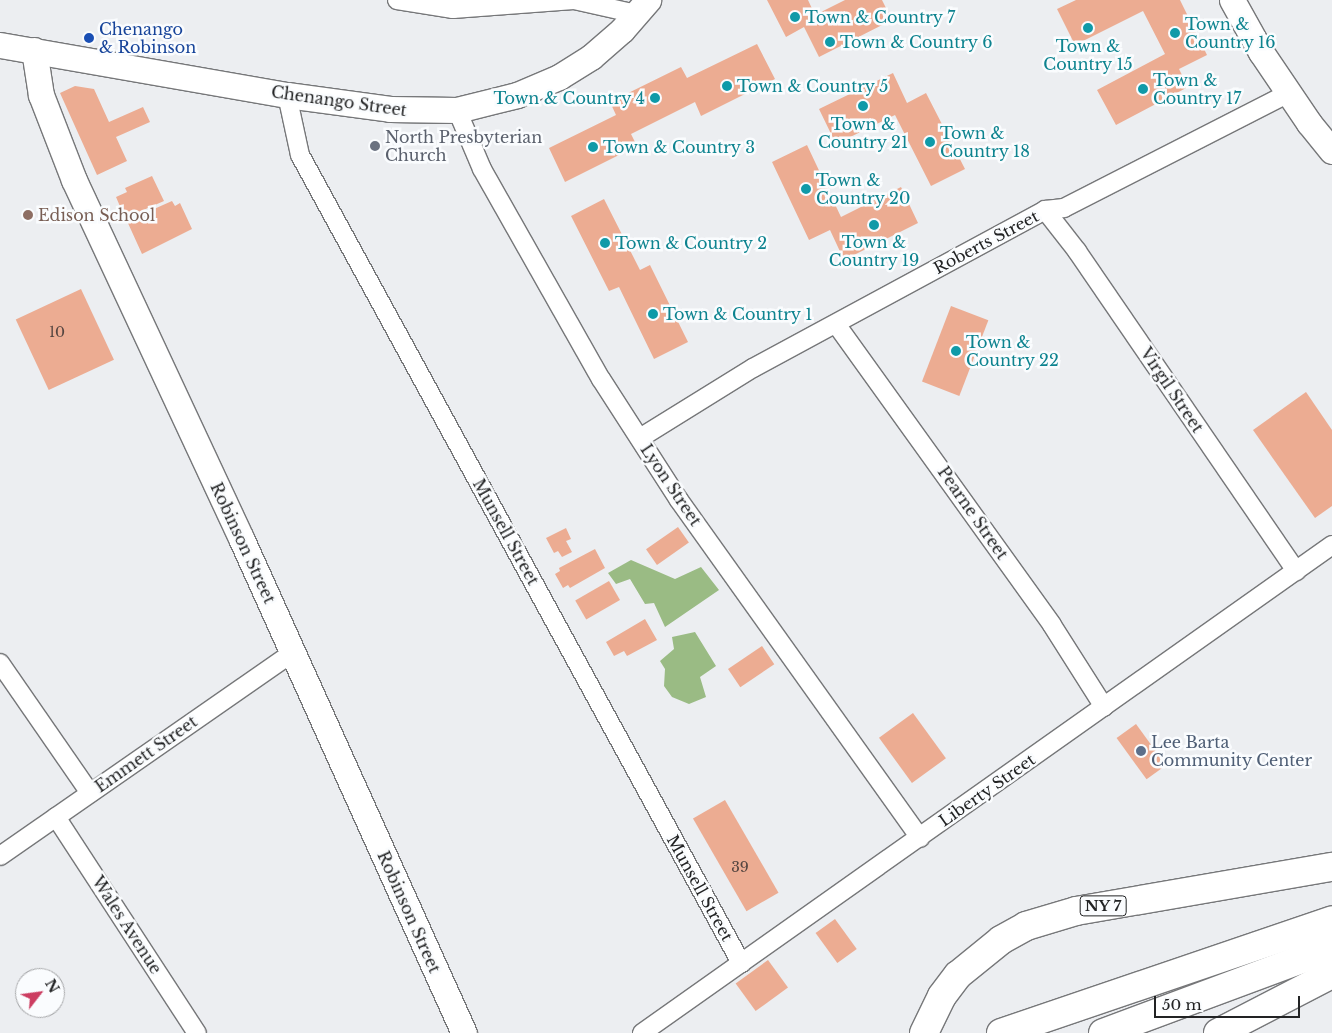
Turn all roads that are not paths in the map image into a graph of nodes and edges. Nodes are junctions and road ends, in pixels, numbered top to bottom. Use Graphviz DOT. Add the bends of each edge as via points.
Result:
graph roads {
  1 [pos="397,0"];
  2 [pos="1232,0"];
  3 [pos="642,7"];
  4 [pos="0,45"];
  5 [pos="34,50"];
  6 [pos="1289,93"];
  7 [pos="287,95"];
  8 [pos="457,110"];
  9 [pos="1332,151"];
  10 [pos="1045,210"];
  11 [pos="836,324"];
  12 [pos="640,438"];
  13 [pos="1332,545"];
  14 [pos="1296,571"];
  15 [pos="292,653"];
  16 [pos="0,663"];
  17 [pos="1104,707"];
  18 [pos="90,793"];
  19 [pos="56,817"];
  20 [pos="920,838"];
  21 [pos="0,856"];
  22 [pos="1332,867"];
  23 [pos="1332,920"];
  24 [pos="1332,948"];
  25 [pos="741,963"];
  26 [pos="1332,974"];
  27 [pos="197,1033"];
  28 [pos="464,1033"];
  29 [pos="642,1033"];
  30 [pos="924,1033"];
  31 [pos="1001,1033"];
  32 [pos="1104,1033"];
  33 [pos="1218,1033"];
  1 -- 3 [label="street" via="453,9 574,0"];
  2 -- 6 [label="street"];
  3 -- 8 [label="street, Chenango Street" via="591,57 559,76 517,95"];
  4 -- 5 [label="street, Chenango Street"];
  5 -- 7 [label="street, Chenango Street"];
  5 -- 15 [label="street, Robinson Street" via="41,95 74,180"];
  6 -- 9 [label="street"];
  6 -- 10 [label="street, Roberts Street" via="1064,208"];
  7 -- 8 [label="street, Chenango Street" via="390,109"];
  7 -- 25 [label="street, Munsell Street" via="300,155"];
  8 -- 12 [label="street, Lyon Street" via="482,169 602,379"];
  10 -- 11 [label="street, Roberts Street"];
  10 -- 14 [label="street, Virgil Street" via="1077,251"];
  11 -- 12 [label="street, Roberts Street" via="753,368"];
  11 -- 17 [label="street, Pearne Street" via="1052,625"];
  12 -- 20 [label="street, Lyon Street" via="679,500"];
  13 -- 14 [label="street, Liberty Street"];
  14 -- 17 [label="street, Liberty Street"];
  15 -- 18 [label="street, Emmett Street"];
  15 -- 28 [label="street, Robinson Street"];
  16 -- 18 [label="street"];
  17 -- 20 [label="street, Liberty Street"];
  18 -- 19 [label="street, Emmett Street"];
  19 -- 21 [label="street, Emmett Street"];
  19 -- 27 [label="street, Wales Avenue"];
  20 -- 25 [label="street, Liberty Street"];
  22 -- 30 [label="main road, NY 7" via="1076,911 1026,926 1001,940 958,975 942,996"];
  23 -- 31 [label="main road"];
  24 -- 32 [label="main road"];
  25 -- 29 [label="street, Liberty Street"];
  26 -- 33 [label="main road"];
}
